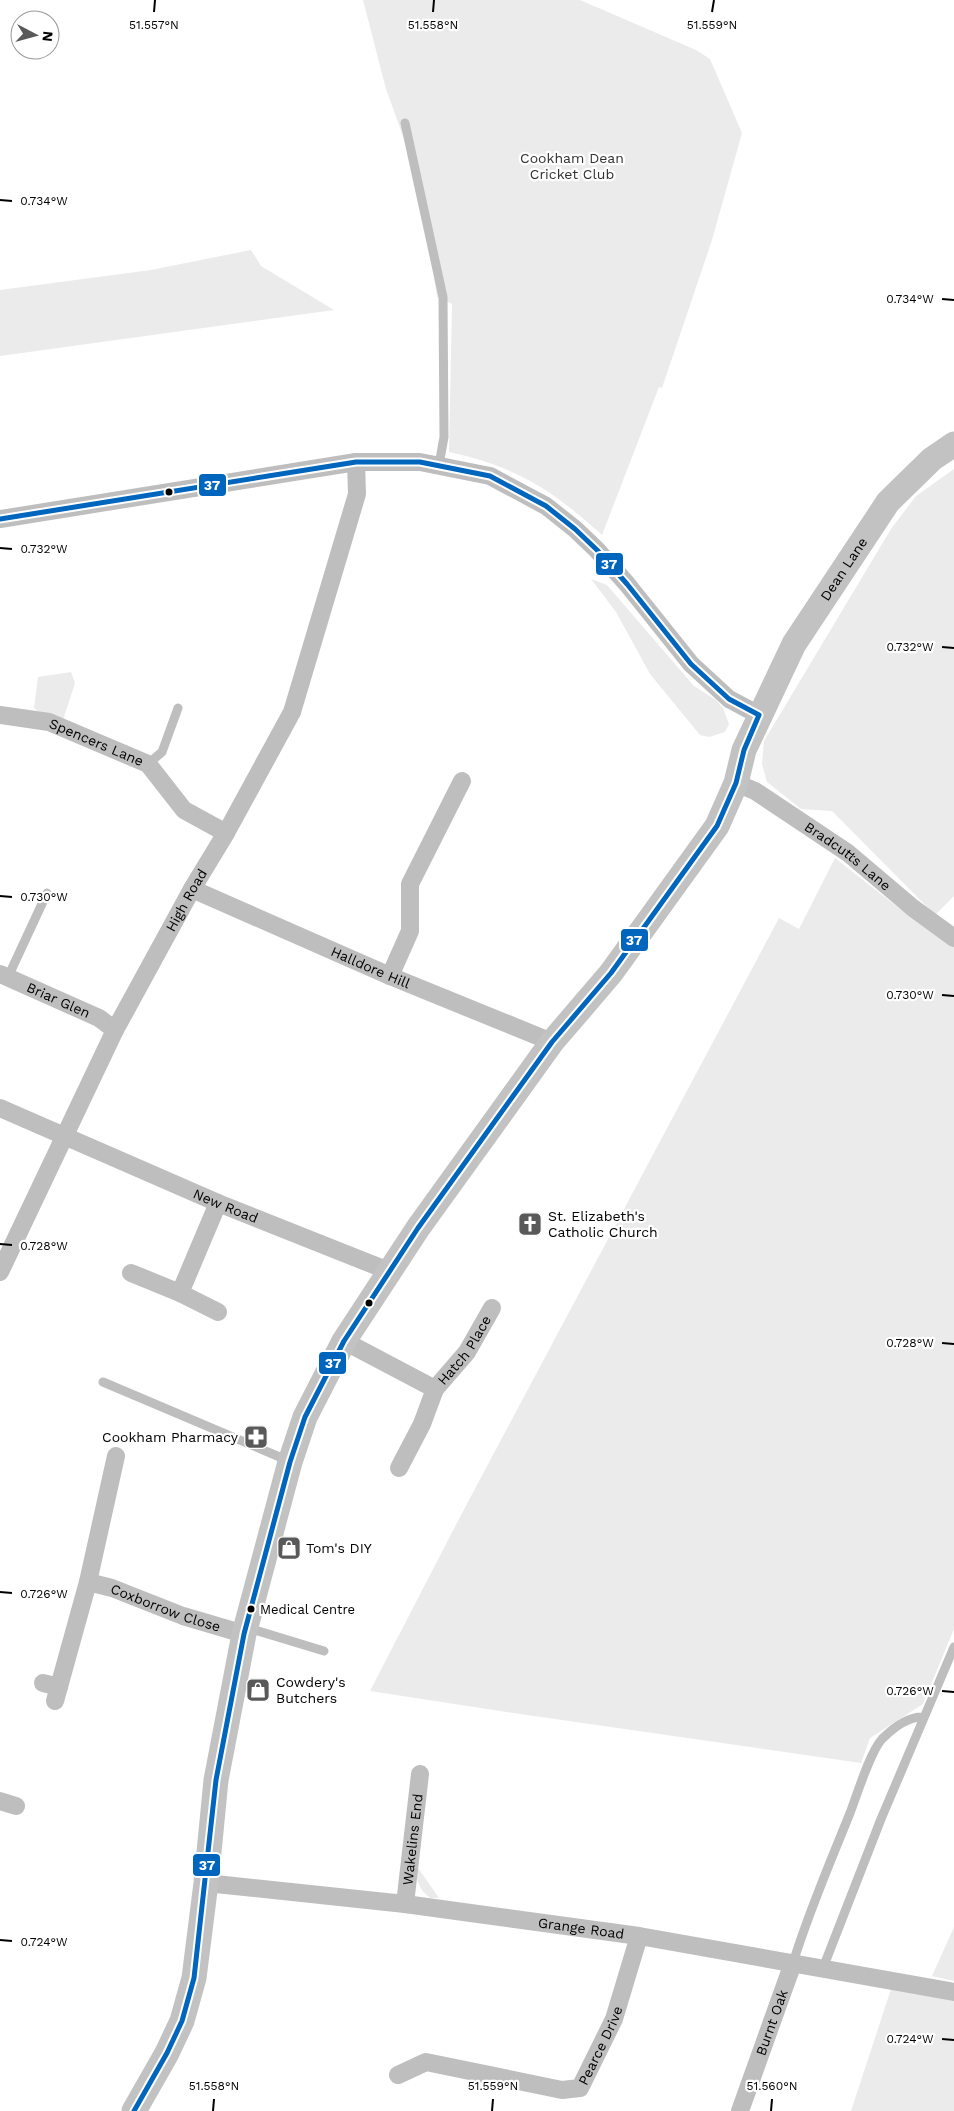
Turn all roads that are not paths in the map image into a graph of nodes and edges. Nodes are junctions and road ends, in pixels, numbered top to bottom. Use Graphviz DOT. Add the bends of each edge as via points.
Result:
graph roads {
  1 [pos="405,123"];
  2 [pos="954,444"];
  3 [pos="356,462"];
  4 [pos="439,465"];
  5 [pos="0,519"];
  6 [pos="178,708"];
  7 [pos="0,715"];
  8 [pos="759,715"];
  9 [pos="148,764"];
  10 [pos="462,781"];
  11 [pos="736,783"];
  12 [pos="226,833"];
  13 [pos="192,889"];
  14 [pos="47,893"];
  15 [pos="954,938"];
  16 [pos="4,975"];
  17 [pos="390,976"];
  18 [pos="115,1030"];
  19 [pos="552,1042"];
  20 [pos="0,1108"];
  21 [pos="64,1136"];
  22 [pos="218,1203"];
  23 [pos="388,1271"];
  24 [pos="0,1272"];
  25 [pos="131,1274"];
  26 [pos="180,1293"];
  27 [pos="492,1308"];
  28 [pos="218,1312"];
  29 [pos="344,1340"];
  30 [pos="103,1382"];
  31 [pos="435,1390"];
  32 [pos="290,1462"];
  33 [pos="119,1465"];
  34 [pos="399,1468"];
  35 [pos="88,1582"];
  36 [pos="245,1631"];
  37 [pos="954,1647"];
  38 [pos="324,1651"];
  39 [pos="53,1690"];
  40 [pos="924,1717"];
  41 [pos="420,1774"];
  42 [pos="206,1883"];
  43 [pos="405,1904"];
  44 [pos="639,1936"];
  45 [pos="793,1963"];
  46 [pos="823,1968"];
  47 [pos="954,1992"];
  48 [pos="398,2076"];
  49 [pos="134,2111"];
  50 [pos="740,2111"];
  1 -- 4 [label="lane" via="443,297 444,437"];
  2 -- 8 [label="street, Dean Lane" via="932,459 888,502 794,644"];
  3 -- 4 [label="street"];
  3 -- 5 [label="street"];
  3 -- 12 [label="street, High Road" via="357,494 292,712"];
  4 -- 8 [label="street" via="490,476 546,506 597,550 691,664 730,699"];
  6 -- 9 [label="lane" via="162,752"];
  7 -- 9 [label="street, Spencers Lane" via="49,722"];
  8 -- 11 [label="street, Dean Lane" via="744,750"];
  9 -- 12 [label="street, Spencers Lane" via="184,810"];
  10 -- 17 [label="street" via="410,884 410,931"];
  11 -- 15 [label="street, Bradcutts Lane" via="755,791 848,853"];
  11 -- 19 [label="street, Dean Lane" via="717,826 611,973"];
  12 -- 13 [label="street, High Road"];
  13 -- 17 [label="street, Halldore Hill"];
  13 -- 18 [label="street, High Road"];
  14 -- 16 [label="lane"];
  16 -- 18 [label="street, Briar Glen" via="99,1018"];
  17 -- 19 [label="street, Halldore Hill"];
  18 -- 21 [label="street, High Road"];
  19 -- 23 [label="street, Dean Lane"];
  20 -- 21 [label="street, New Road"];
  21 -- 22 [label="street, New Road"];
  21 -- 24 [label="street, High Road"];
  22 -- 23 [label="street, New Road"];
  22 -- 26 [label="street"];
  23 -- 29 [label="street, Dean Lane"];
  25 -- 26 [label="street"];
  26 -- 28 [label="street"];
  27 -- 31 [label="street, Hatch Place" via="467,1352"];
  29 -- 31 [label="street, Hatch Place"];
  29 -- 32 [label="street, Dean Lane" via="305,1417"];
  30 -- 32 [label="lane"];
  31 -- 34 [label="street, Hatch Place"];
  32 -- 36 [label="street, Dean Lane"];
  33 -- 35 [label="street"];
  35 -- 36 [label="street, Coxborrow Close" via="183,1616"];
  35 -- 39 [label="street"];
  36 -- 38 [label="lane"];
  36 -- 42 [label="street, Dean Lane" via="216,1780"];
  37 -- 40 [label="lane"];
  40 -- 45 [label="lane" via="915,1716 900,1724 881,1740 807,1916"];
  40 -- 46 [label="lane"];
  41 -- 43 [label="street, Wakelins End"];
  42 -- 43 [label="street, Grange Road"];
  42 -- 49 [label="street, Dean Lane" via="194,1978 182,2021"];
  43 -- 44 [label="street, Grange Road"];
  44 -- 45 [label="street, Grange Road"];
  44 -- 48 [label="street, Pearce Drive" via="614,2019 580,2088 562,2090 426,2062"];
  45 -- 46 [label="street, Grange Road"];
  45 -- 50 [label="street, Burnt Oak"];
  46 -- 47 [label="street, Grange Road"];
}
